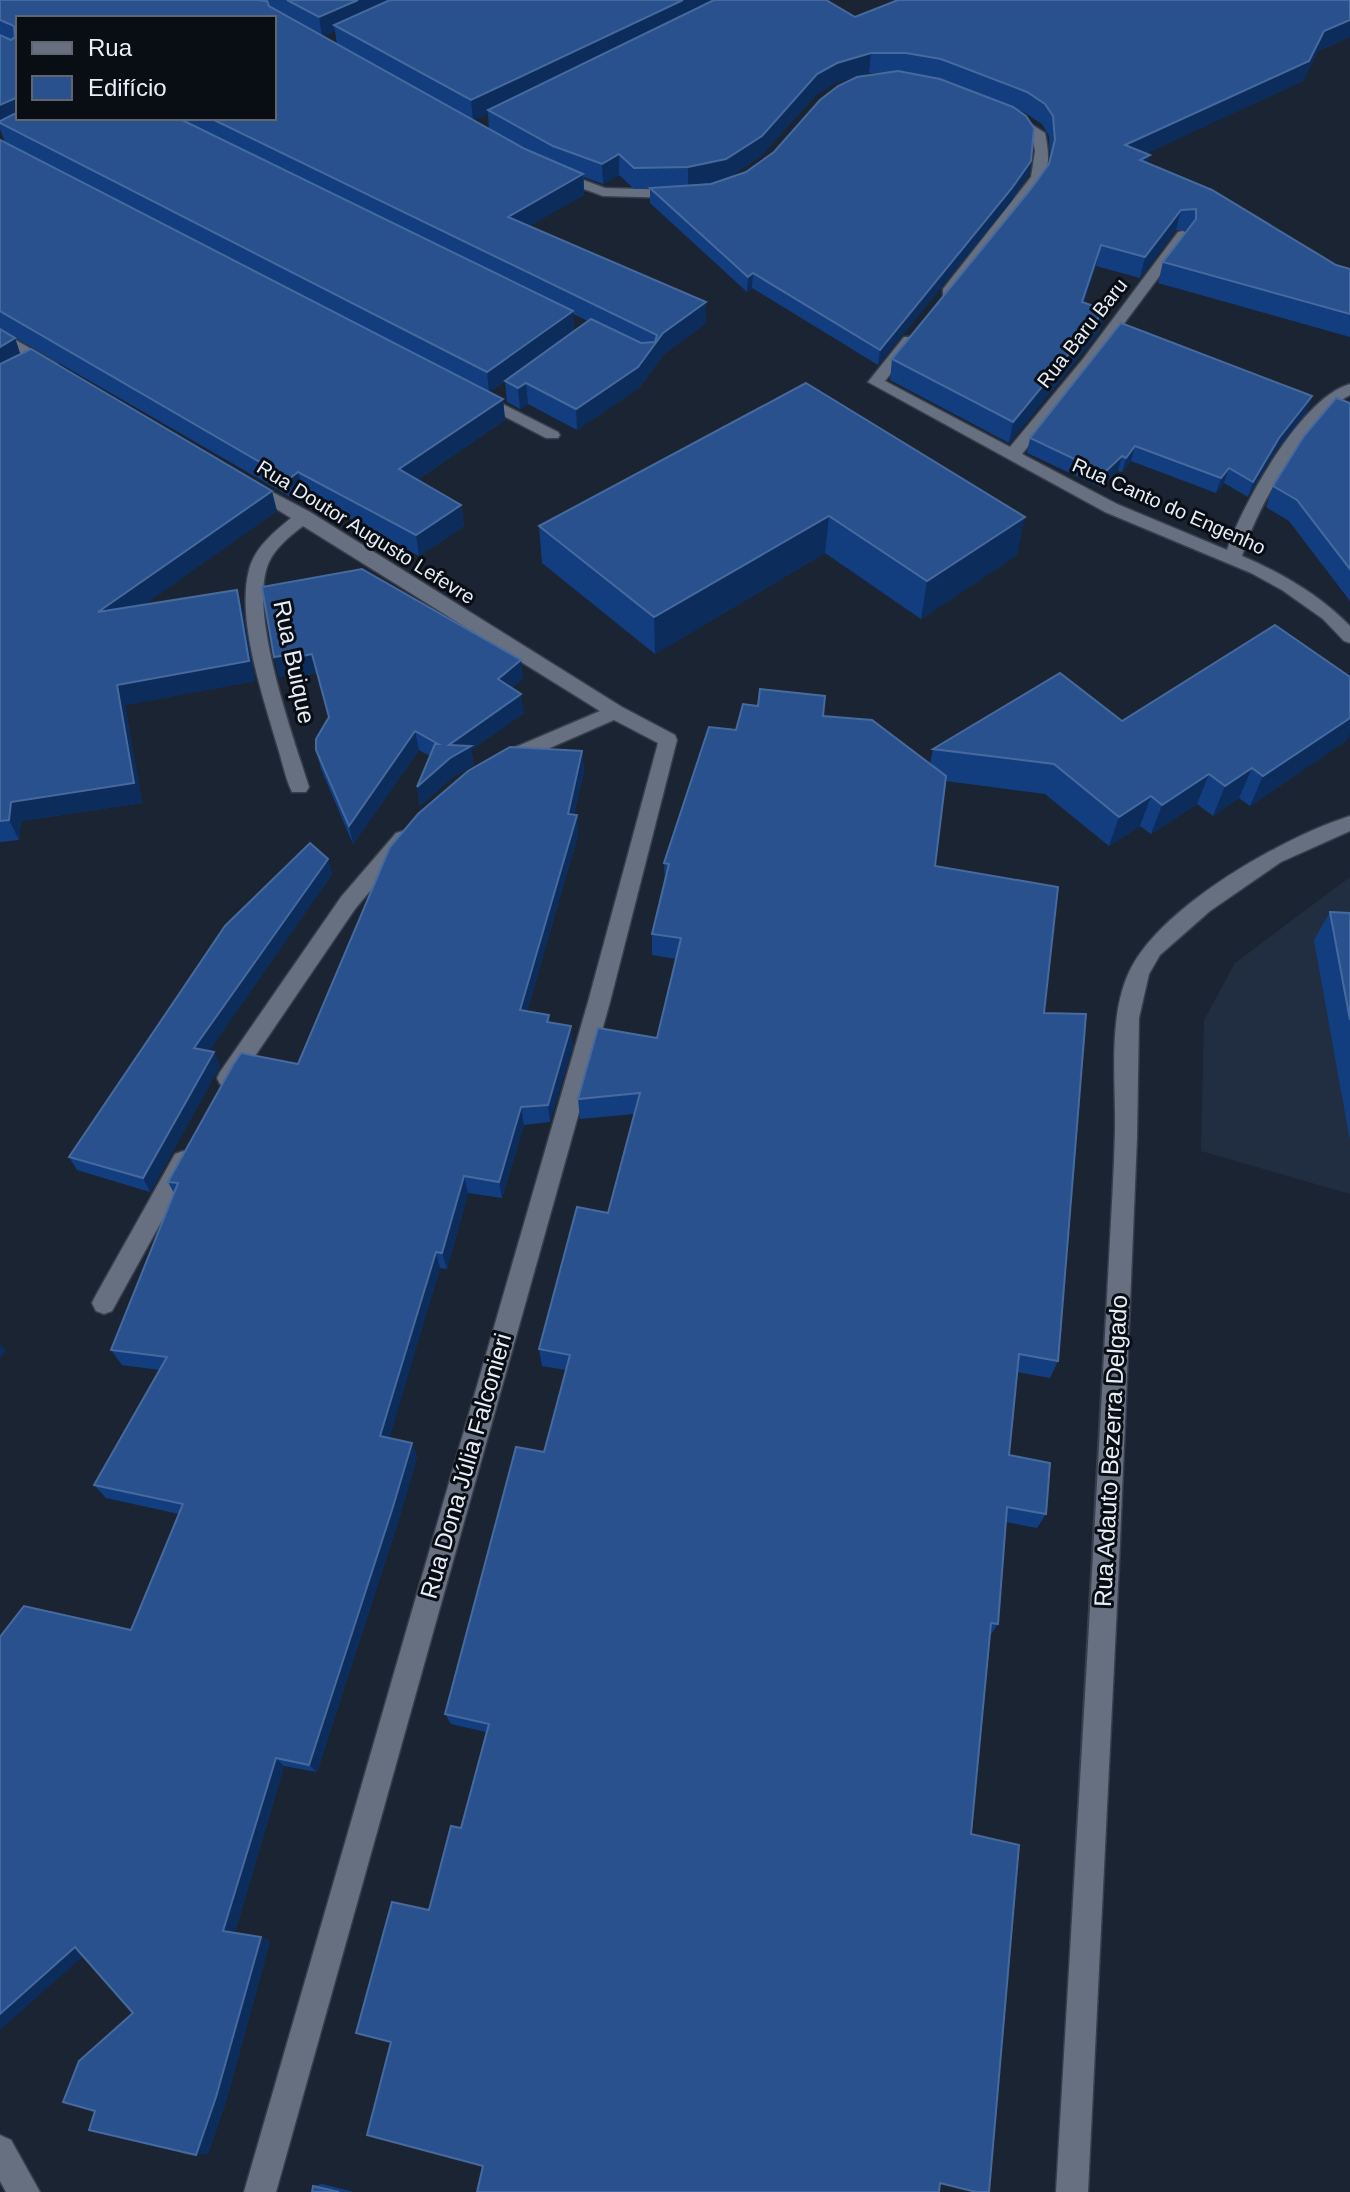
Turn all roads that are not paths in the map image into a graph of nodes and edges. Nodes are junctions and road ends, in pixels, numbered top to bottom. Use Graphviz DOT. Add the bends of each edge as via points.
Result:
graph roads {
  1 [pos="989,104"];
  2 [pos="540,166"];
  3 [pos="695,193"];
  4 [pos="1183,235"];
  5 [pos="940,301"];
  6 [pos="922,324"];
  7 [pos="0,336"];
  8 [pos="63,373"];
  9 [pos="462,388"];
  10 [pos="1350,389"];
  11 [pos="552,435"];
  12 [pos="1012,455"];
  13 [pos="232,475"];
  14 [pos="304,516"];
  15 [pos="1233,557"];
  16 [pos="1350,637"];
  17 [pos="615,712"];
  18 [pos="668,740"];
  19 [pos="490,768"];
  20 [pos="299,787"];
  21 [pos="1350,823"];
  22 [pos="413,827"];
  23 [pos="216,1100"];
  24 [pos="195,1137"];
  25 [pos="104,1303"];
  26 [pos="0,2151"];
  27 [pos="24,2192"];
  28 [pos="260,2192"];
  29 [pos="1072,2192"];
  1 -- 5 [label="street" via="1038,133 1038,177"];
  2 -- 3 [label="street" via="595,190"];
  4 -- 12 [label="street, Rua Baru Baru"];
  6 -- 12 [label="street, Rua Canto do Engenho" via="876,382"];
  7 -- 8 [label="street" via="32,363"];
  9 -- 11 [label="street" via="496,398"];
  10 -- 15 [label="street" via="1334,397 1258,492"];
  12 -- 15 [label="street, Rua Canto do Engenho" via="1111,508"];
  13 -- 14 [label="street, Rua Doutor Augusto Lefevre"];
  14 -- 17 [label="street, Rua Doutor Augusto Lefevre"];
  14 -- 20 [label="street, Rua Buique" via="264,555 255,590 262,652"];
  15 -- 16 [label="street, Rua Canto do Engenho" via="1288,586"];
  17 -- 18 [label="street, Rua Doutor Augusto Lefevre"];
  17 -- 19 [label="street"];
  18 -- 28 [label="street, Rua Dona Júlia Falconieri" via="599,1002"];
  21 -- 29 [label="street, Rua Adauto Bezerra Delgado" via="1274,857 1203,905 1153,949 1139,973 1128,1018"];
  22 -- 23 [label="street" via="348,903"];
  24 -- 25 [label="street"];
  26 -- 27 [label="street"];
}
